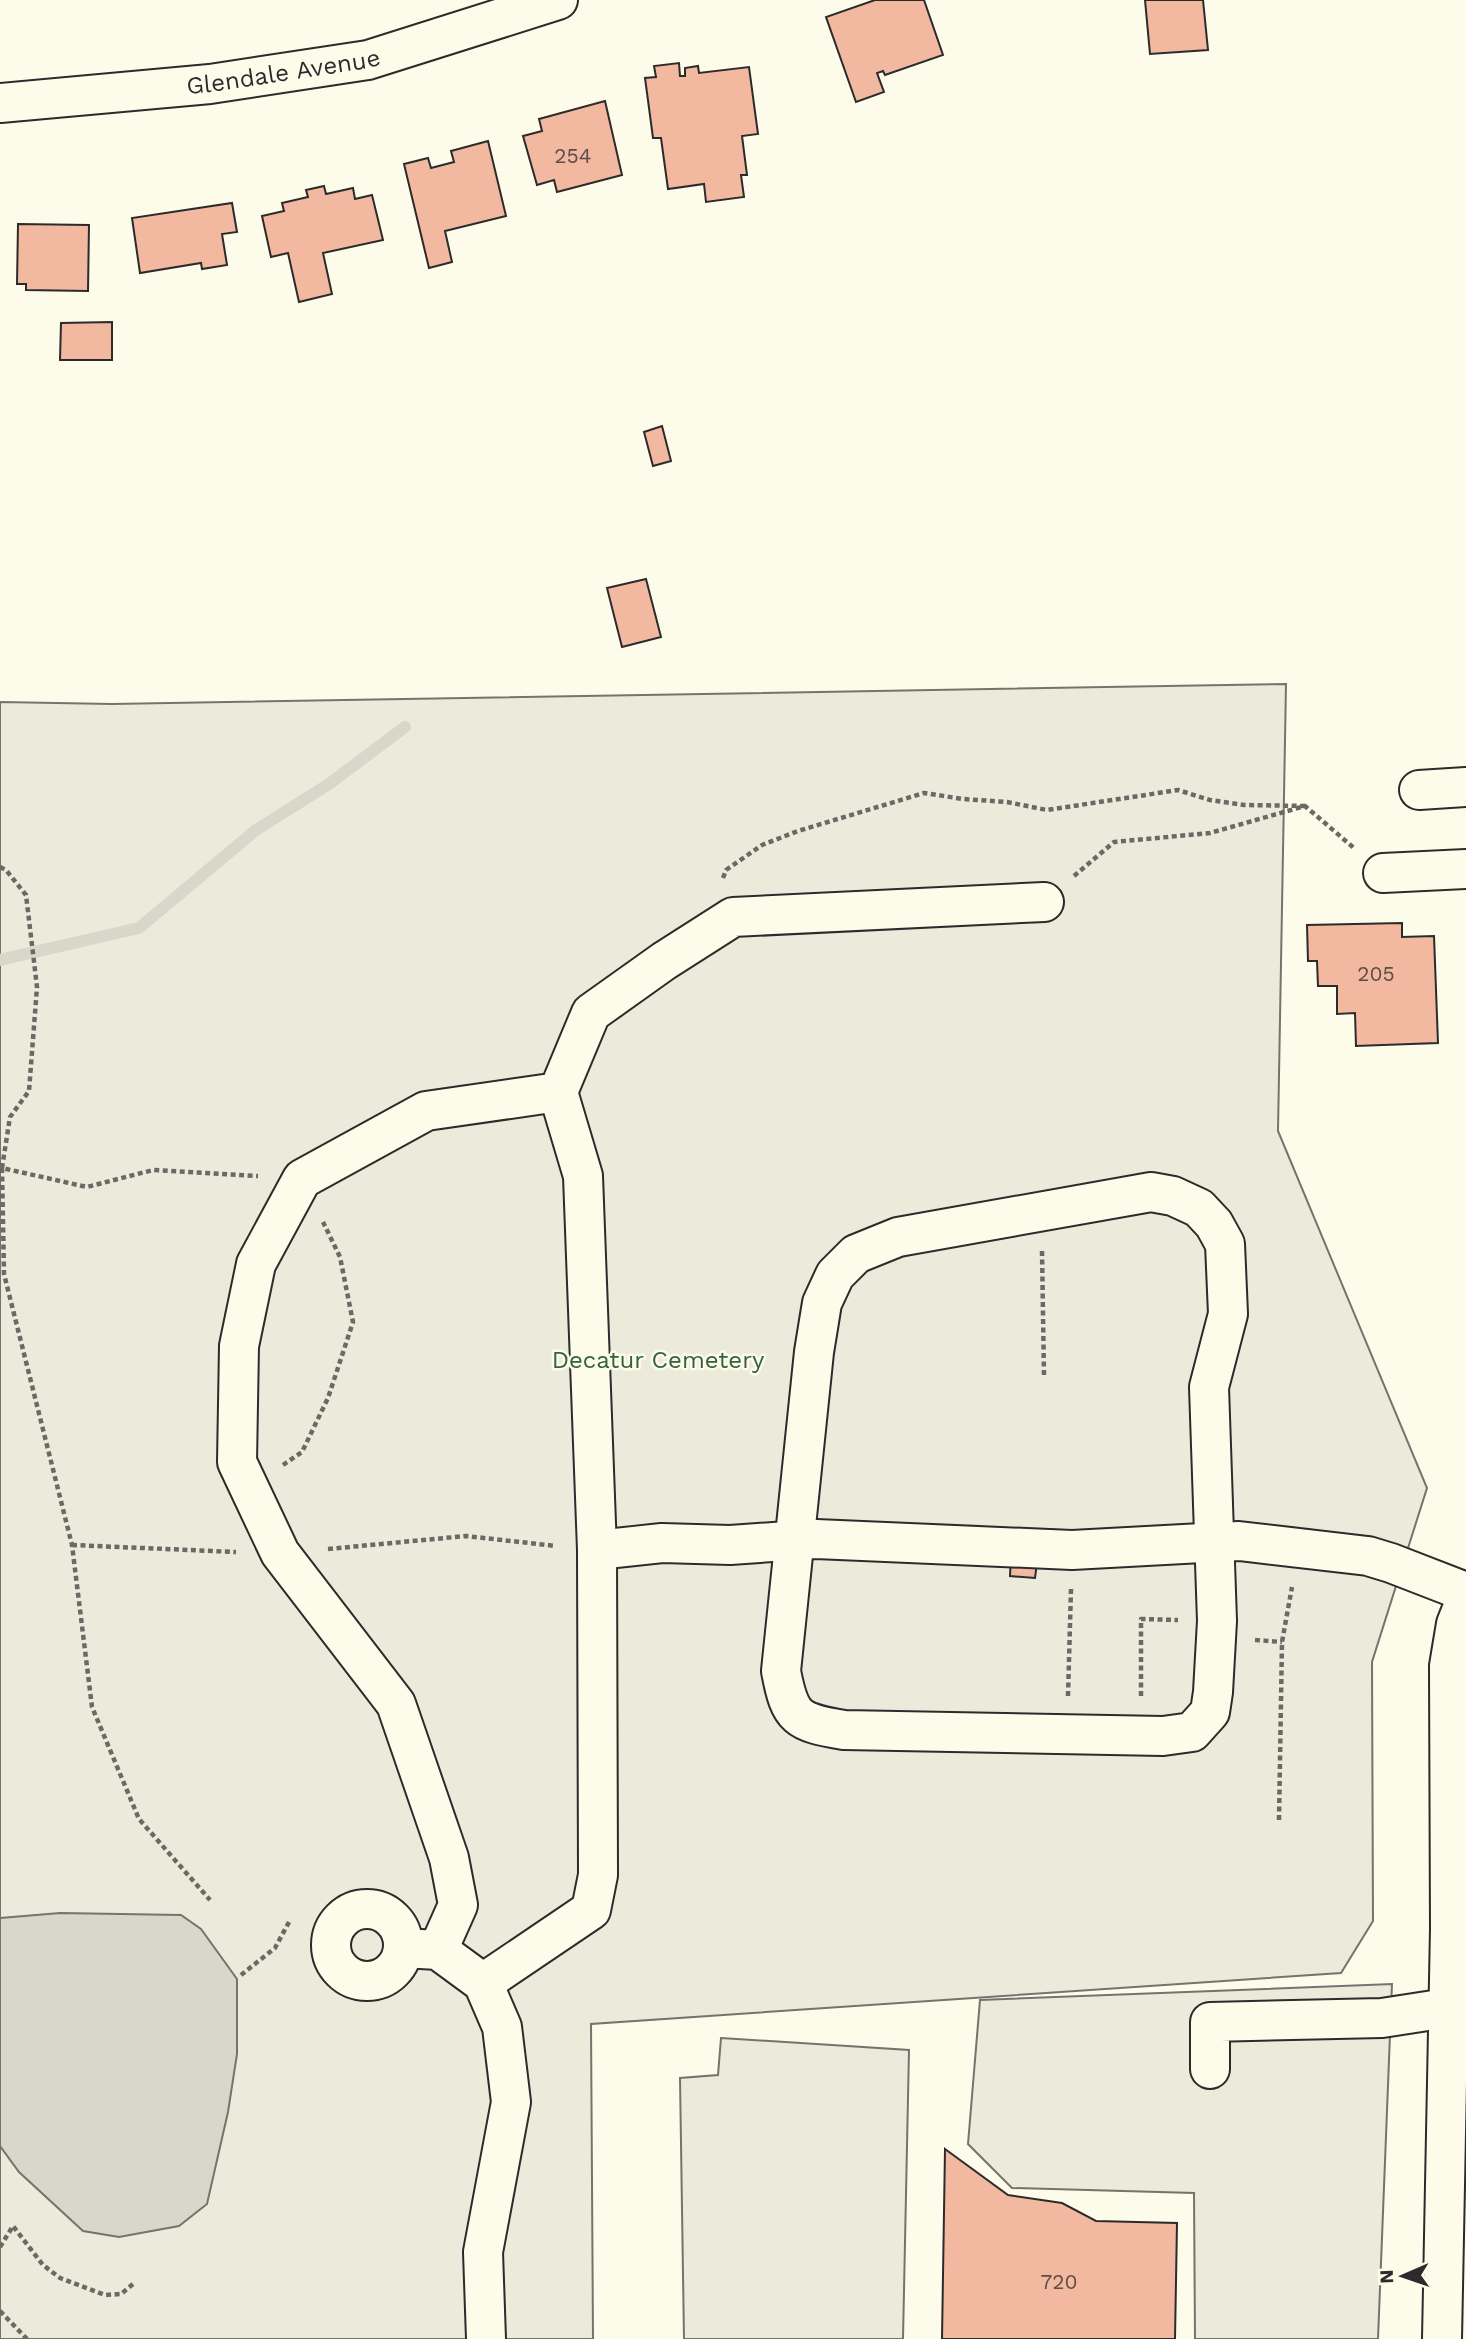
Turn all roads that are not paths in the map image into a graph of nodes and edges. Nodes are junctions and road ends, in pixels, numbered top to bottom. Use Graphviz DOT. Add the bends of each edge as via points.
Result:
graph roads {
  1 [pos="558,0"];
  2 [pos="0,103"];
  3 [pos="1466,787"];
  4 [pos="1419,790"];
  5 [pos="1466,869"];
  6 [pos="1383,873"];
  7 [pos="1044,902"];
  8 [pos="558,1092"];
  9 [pos="795,1541"];
  10 [pos="1215,1542"];
  11 [pos="597,1550"];
  12 [pos="1466,1592"];
  13 [pos="1466,1599"];
  14 [pos="482,1983"];
  15 [pos="1457,2006"];
  16 [pos="1210,2069"];
  17 [pos="486,2339"];
  18 [pos="1442,2339"];
  1 -- 2 [label="main road, Glendale Avenue" via="368,60 210,84"];
  3 -- 4 [label="main road"];
  5 -- 6 [label="main road"];
  7 -- 8 [label="main road" via="733,917 591,1013"];
  8 -- 11 [label="main road" via="583,1176"];
  8 -- 14 [label="main road" via="426,1111 302,1179 256,1264 239,1346 237,1462 281,1553 396,1704 449,1858 458,1905 420,1949"];
  9 -- 10 [label="main road" via="1072,1550"];
  9 -- 10 [label="main road" via="781,1671 792,1711 803,1720 845,1730 1140,1736 1192,1732 1210,1712 1217,1621"];
  9 -- 10 [label="main road" via="822,1303 835,1275 856,1254 898,1237 1151,1192 1199,1208 1225,1244 1228,1314 1209,1387"];
  9 -- 11 [label="main road" via="662,1543"];
  10 -- 12 [label="main road" via="1368,1556"];
  11 -- 14 [label="main road" via="598,1875 591,1910"];
  13 -- 15 [label="main road" via="1448,1665"];
  14 -- 17 [label="main road" via="502,2027 511,2102 482,2252"];
  15 -- 16 [label="main road" via="1382,2018 1210,2022"];
  15 -- 18 [label="main road"];
}
